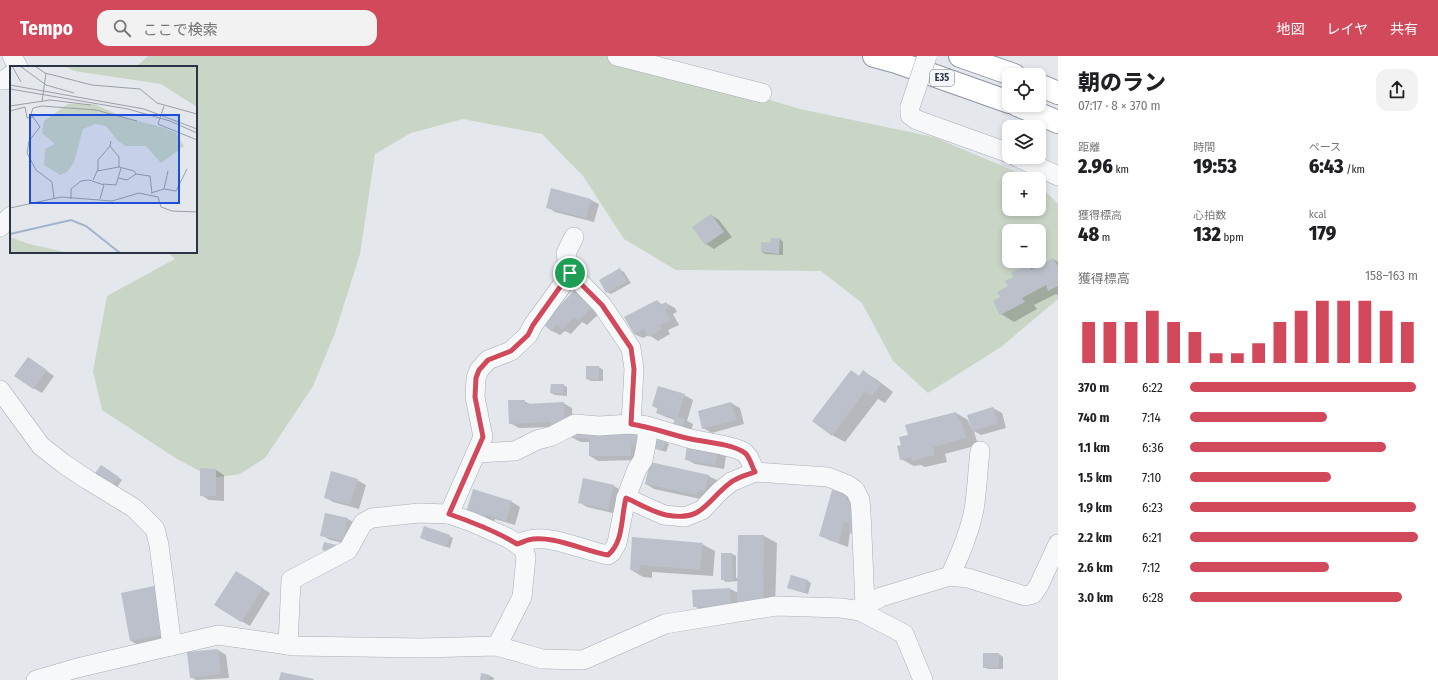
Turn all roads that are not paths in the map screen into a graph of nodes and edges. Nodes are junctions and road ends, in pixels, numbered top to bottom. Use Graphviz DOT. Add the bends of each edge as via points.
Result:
graph roads {
  1 [pos="12,56"];
  2 [pos="618,56"];
  3 [pos="874,56"];
  4 [pos="927,56"];
  5 [pos="960,56"];
  6 [pos="17,66"];
  7 [pos="1002,71"];
  8 [pos="10,76"];
  9 [pos="0,80"];
  10 [pos="1046,88"];
  11 [pos="762,93"];
  12 [pos="1058,93"];
  13 [pos="1002,100"];
  14 [pos="1034,112"];
  15 [pos="1058,122"];
  16 [pos="1002,150"];
  17 [pos="1032,164"];
  18 [pos="1058,176"];
  19 [pos="10,217"];
  20 [pos="0,227"];
  21 [pos="574,237"];
  22 [pos="570,273"];
  23 [pos="0,390"];
  24 [pos="639,425"];
  25 [pos="980,451"];
  26 [pos="476,453"];
  27 [pos="755,472"];
  28 [pos="626,498"];
  29 [pos="449,514"];
  30 [pos="517,544"];
  31 [pos="1058,544"];
  32 [pos="950,576"];
  33 [pos="860,608"];
  34 [pos="172,646"];
  35 [pos="288,646"];
  36 [pos="497,646"];
  37 [pos="36,680"];
  38 [pos="923,680"];
  1 -- 6 [label="street"];
  2 -- 11 [label="street"];
  3 -- 13 [label="highway, E35"];
  4 -- 16 [label="street, bridge" via="910,107 910,115 917,120"];
  5 -- 7 [label="highway, E35"];
  8 -- 9 [label="street"];
  10 -- 12 [label="highway"];
  14 -- 15 [label="highway"];
  17 -- 18 [label="street"];
  19 -- 20 [label="street"];
  21 -- 22 [label="street" via="566,253"];
  22 -- 24 [label="street" via="602,305 631,348"];
  22 -- 26 [label="street" via="528,335 511,351 488,360 479,370 475,397 483,437"];
  23 -- 34 [label="street" via="41,446 64,464 134,508 155,529"];
  24 -- 26 [label="street" via="575,424 515,451"];
  24 -- 27 [label="street" via="737,449 749,458"];
  24 -- 28 [label="street" via="647,439 643,460"];
  25 -- 32 [label="street" via="975,505 964,544"];
  26 -- 29 [label="street"];
  27 -- 28 [label="street" via="731,482 702,510 685,517 664,515"];
  27 -- 33 [label="street" via="828,477 854,490 860,500 862,512"];
  28 -- 30 [label="street" via="617,543 608,555 542,539"];
  29 -- 30 [label="street"];
  29 -- 35 [label="street" via="419,513 372,518 363,523 348,550 292,580"];
  30 -- 36 [label="street" via="526,557 522,597"];
  31 -- 32 [label="street" via="1033,594 1025,596 968,578"];
  32 -- 33 [label="street" via="881,597"];
  33 -- 36 [label="street" via="776,606 665,624 583,660 542,659"];
  33 -- 38 [label="street" via="860,611 904,634"];
  34 -- 35 [label="street" via="218,635"];
  34 -- 37 [label="street"];
  35 -- 36 [label="street"];
}
